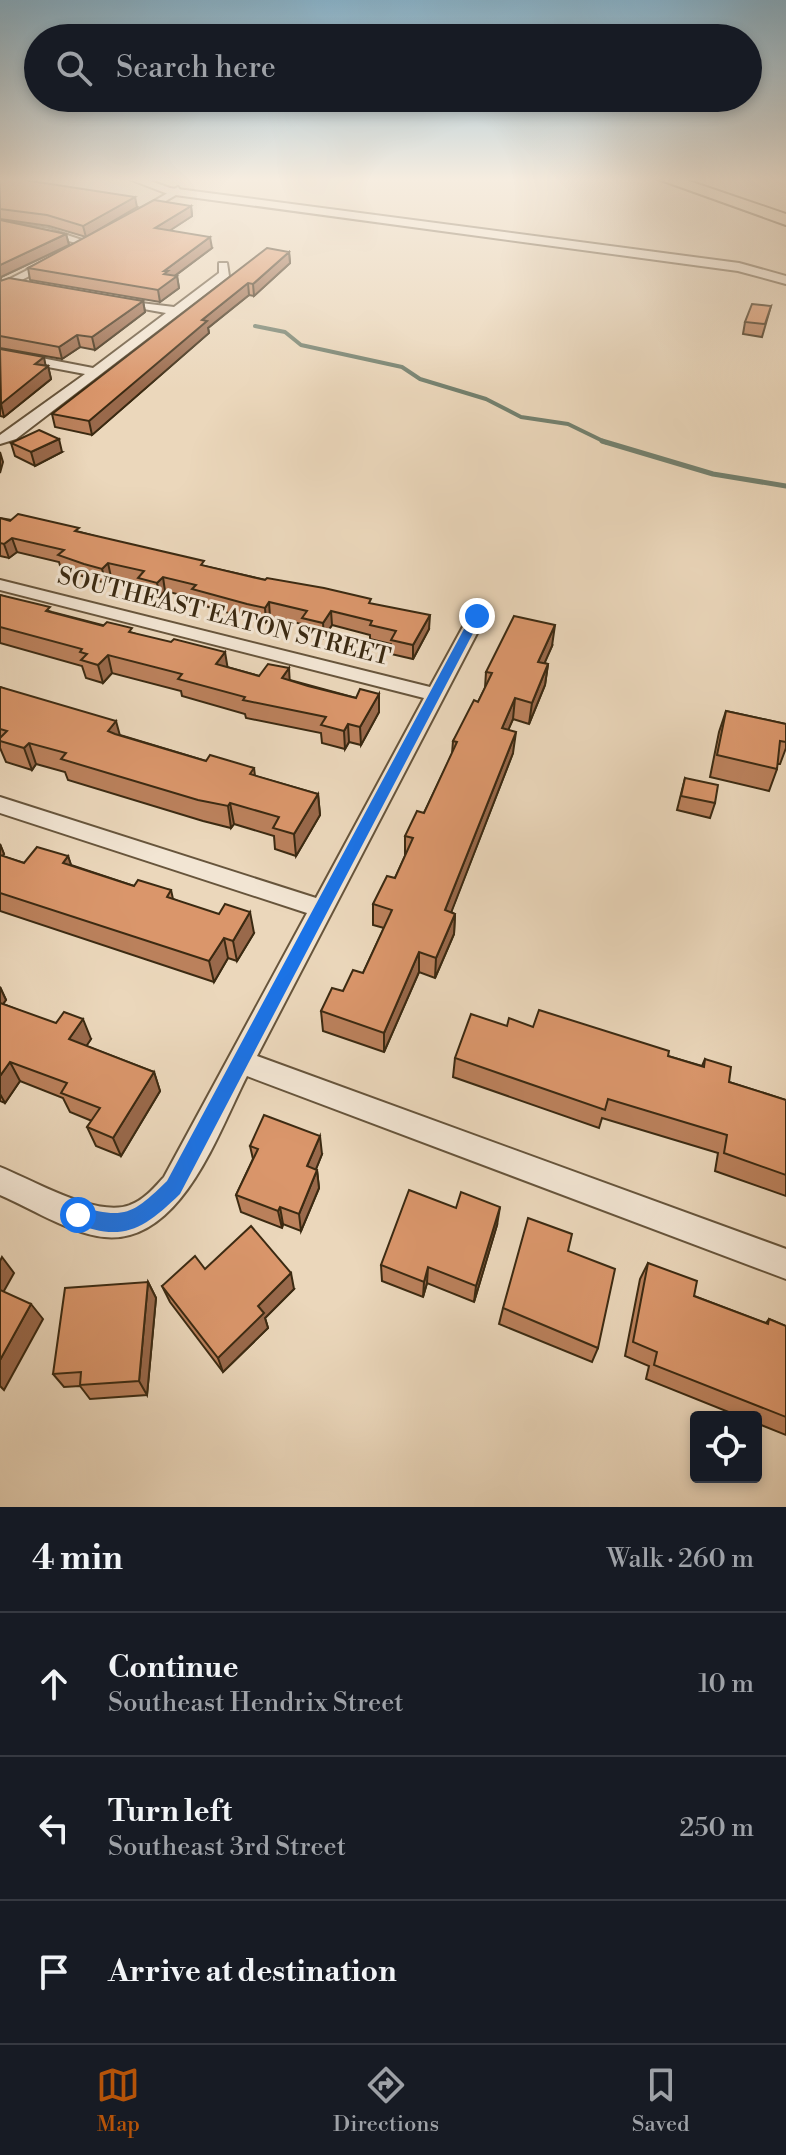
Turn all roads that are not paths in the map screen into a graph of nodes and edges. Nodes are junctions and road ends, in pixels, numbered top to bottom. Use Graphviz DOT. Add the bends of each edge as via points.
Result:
graph roads {
  1 [pos="610,249"];
  2 [pos="60,256"];
  3 [pos="223,265"];
  4 [pos="786,280"];
  5 [pos="3,284"];
  6 [pos="39,288"];
  7 [pos="100,298"];
  8 [pos="176,311"];
  9 [pos="0,354"];
  10 [pos="95,372"];
  11 [pos="0,440"];
  12 [pos="0,585"];
  13 [pos="477,616"];
  14 [pos="436,695"];
  15 [pos="0,805"];
  16 [pos="322,909"];
  17 [pos="241,1062"];
  18 [pos="0,1181"];
  19 [pos="786,1264"];
  1 -- 4 [label="street" via="739,267"];
  2 -- 5 [label="street"];
  3 -- 8 [label="street" via="225,274"];
  5 -- 6 [label="street"];
  7 -- 8 [label="street"];
  8 -- 10 [label="street"];
  9 -- 10 [label="street"];
  10 -- 11 [label="street"];
  12 -- 14 [label="street, SOUTHEAST EATON STREET"];
  13 -- 14 [label="street"];
  14 -- 16 [label="street"];
  15 -- 16 [label="street"];
  16 -- 17 [label="street"];
  17 -- 18 [label="street" via="174,1187 146,1215 125,1222 94,1221"];
  17 -- 19 [label="street"];
}
